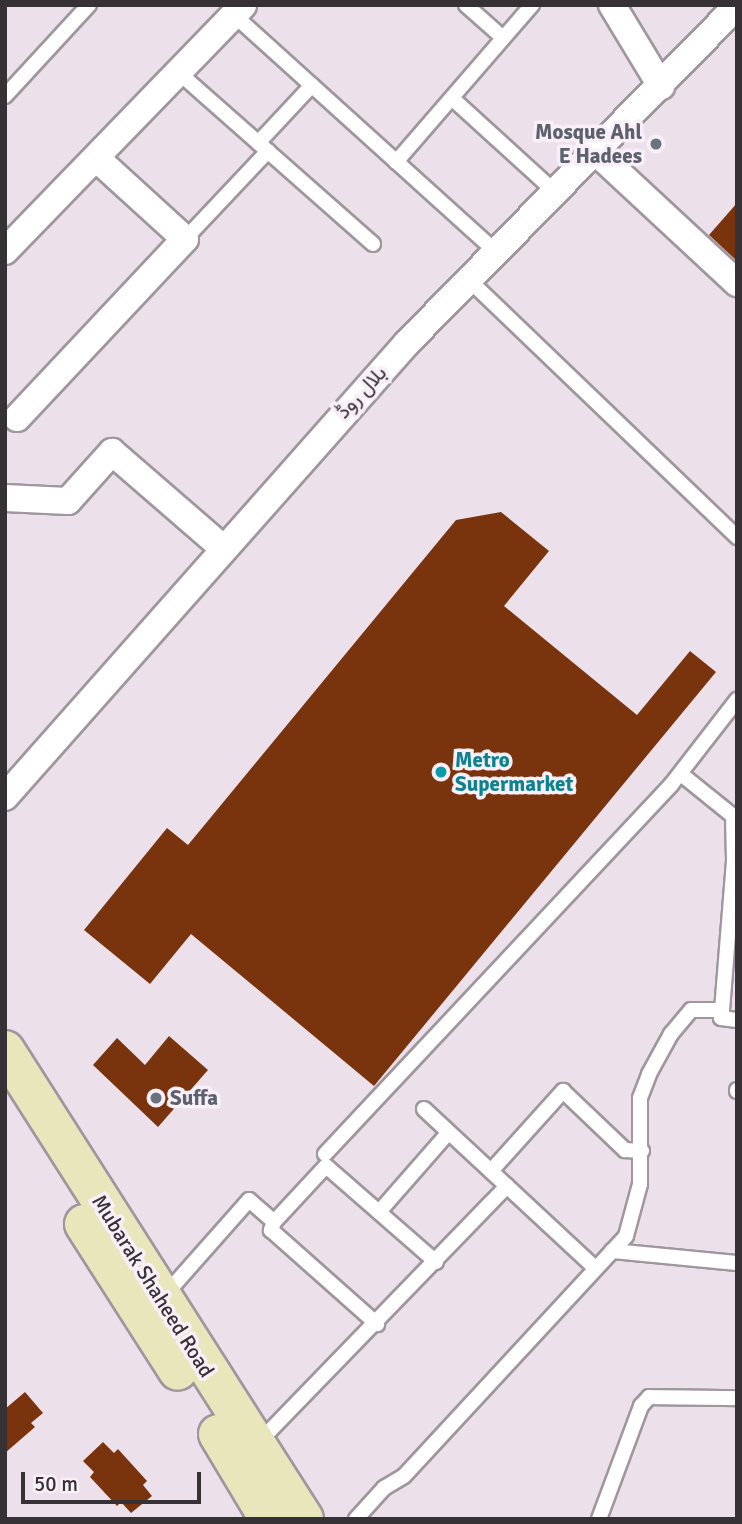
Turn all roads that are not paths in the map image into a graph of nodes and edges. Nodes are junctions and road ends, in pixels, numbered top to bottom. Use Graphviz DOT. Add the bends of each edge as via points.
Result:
graph roads {
  1 [pos="89,5"];
  2 [pos="466,5"];
  3 [pos="532,5"];
  4 [pos="612,5"];
  5 [pos="737,6"];
  6 [pos="239,10"];
  7 [pos="502,37"];
  8 [pos="178,72"];
  9 [pos="312,85"];
  10 [pos="661,86"];
  11 [pos="5,96"];
  12 [pos="454,100"];
  13 [pos="263,147"];
  14 [pos="595,151"];
  15 [pos="96,158"];
  16 [pos="396,162"];
  17 [pos="554,191"];
  18 [pos="185,239"];
  19 [pos="373,244"];
  20 [pos="5,251"];
  21 [pos="495,251"];
  22 [pos="468,279"];
  23 [pos="737,283"];
  24 [pos="9,419"];
  25 [pos="5,498"];
  26 [pos="737,537"];
  27 [pos="223,548"];
  28 [pos="737,700"];
  29 [pos="681,774"];
  30 [pos="5,797"];
  31 [pos="735,835"];
  32 [pos="722,1010"];
  33 [pos="737,1020"];
  34 [pos="5,1050"];
  35 [pos="5,1094"];
  36 [pos="424,1109"];
  37 [pos="449,1132"];
  38 [pos="642,1151"];
  39 [pos="325,1154"];
  40 [pos="491,1171"];
  41 [pos="508,1186"];
  42 [pos="379,1212"];
  43 [pos="274,1222"];
  44 [pos="612,1251"];
  45 [pos="436,1262"];
  46 [pos="737,1263"];
  47 [pos="595,1268"];
  48 [pos="162,1298"];
  49 [pos="377,1324"];
  50 [pos="737,1398"];
  51 [pos="254,1446"];
  52 [pos="263,1517"];
  53 [pos="304,1519"];
  54 [pos="356,1519"];
  55 [pos="599,1519"];
  1 -- 11 [label="lane"];
  2 -- 7 [label="lane"];
  3 -- 7 [label="lane"];
  4 -- 10 [label="street"];
  5 -- 10 [label="street, بلال روڈ"];
  6 -- 8 [label="street"];
  6 -- 9 [label="lane"];
  7 -- 12 [label="lane"];
  8 -- 13 [label="lane"];
  8 -- 15 [label="street"];
  9 -- 13 [label="lane"];
  9 -- 16 [label="lane"];
  10 -- 14 [label="street, بلال روڈ"];
  12 -- 16 [label="lane"];
  12 -- 17 [label="lane"];
  13 -- 18 [label="lane"];
  13 -- 19 [label="lane"];
  14 -- 17 [label="street, بلال روڈ"];
  14 -- 23 [label="street"];
  15 -- 18 [label="street"];
  15 -- 20 [label="street"];
  16 -- 21 [label="lane"];
  17 -- 21 [label="street, بلال روڈ"];
  18 -- 24 [label="street"];
  21 -- 22 [label="street, بلال روڈ"];
  22 -- 26 [label="lane"];
  22 -- 27 [label="street, بلال روڈ"];
  25 -- 27 [label="street" via="68,501 112,452"];
  27 -- 30 [label="street, بلال روڈ"];
  28 -- 29 [label="lane"];
  29 -- 31 [label="lane" via="733,816"];
  29 -- 39 [label="lane"];
  31 -- 32 [label="lane"];
  32 -- 33 [label="lane" via="721,1018"];
  32 -- 38 [label="lane" via="691,1010 671,1034 640,1098"];
  34 -- 48 [label="main road, Mubarak Shaheed Road"];
  35 -- 52 [label="main road, Mubarak Shaheed Road"];
  36 -- 37 [label="lane"];
  37 -- 40 [label="lane"];
  37 -- 42 [label="lane"];
  38 -- 40 [label="lane" via="625,1150 563,1091"];
  38 -- 44 [label="lane" via="635,1212 626,1236"];
  40 -- 41 [label="lane"];
  41 -- 45 [label="lane"];
  41 -- 47 [label="lane"];
  42 -- 43 [label="lane" via="326,1166"];
  42 -- 45 [label="lane"];
  43 -- 48 [label="lane" via="249,1200"];
  43 -- 49 [label="lane" via="271,1230"];
  44 -- 46 [label="lane"];
  44 -- 47 [label="lane"];
  45 -- 49 [label="lane"];
  47 -- 54 [label="lane" via="404,1476 384,1488"];
  48 -- 51 [label="main road, Mubarak Shaheed Road"];
  49 -- 51 [label="lane"];
  50 -- 55 [label="lane" via="649,1397 641,1406"];
  51 -- 53 [label="main road, Mubarak Shaheed Road"];
}
